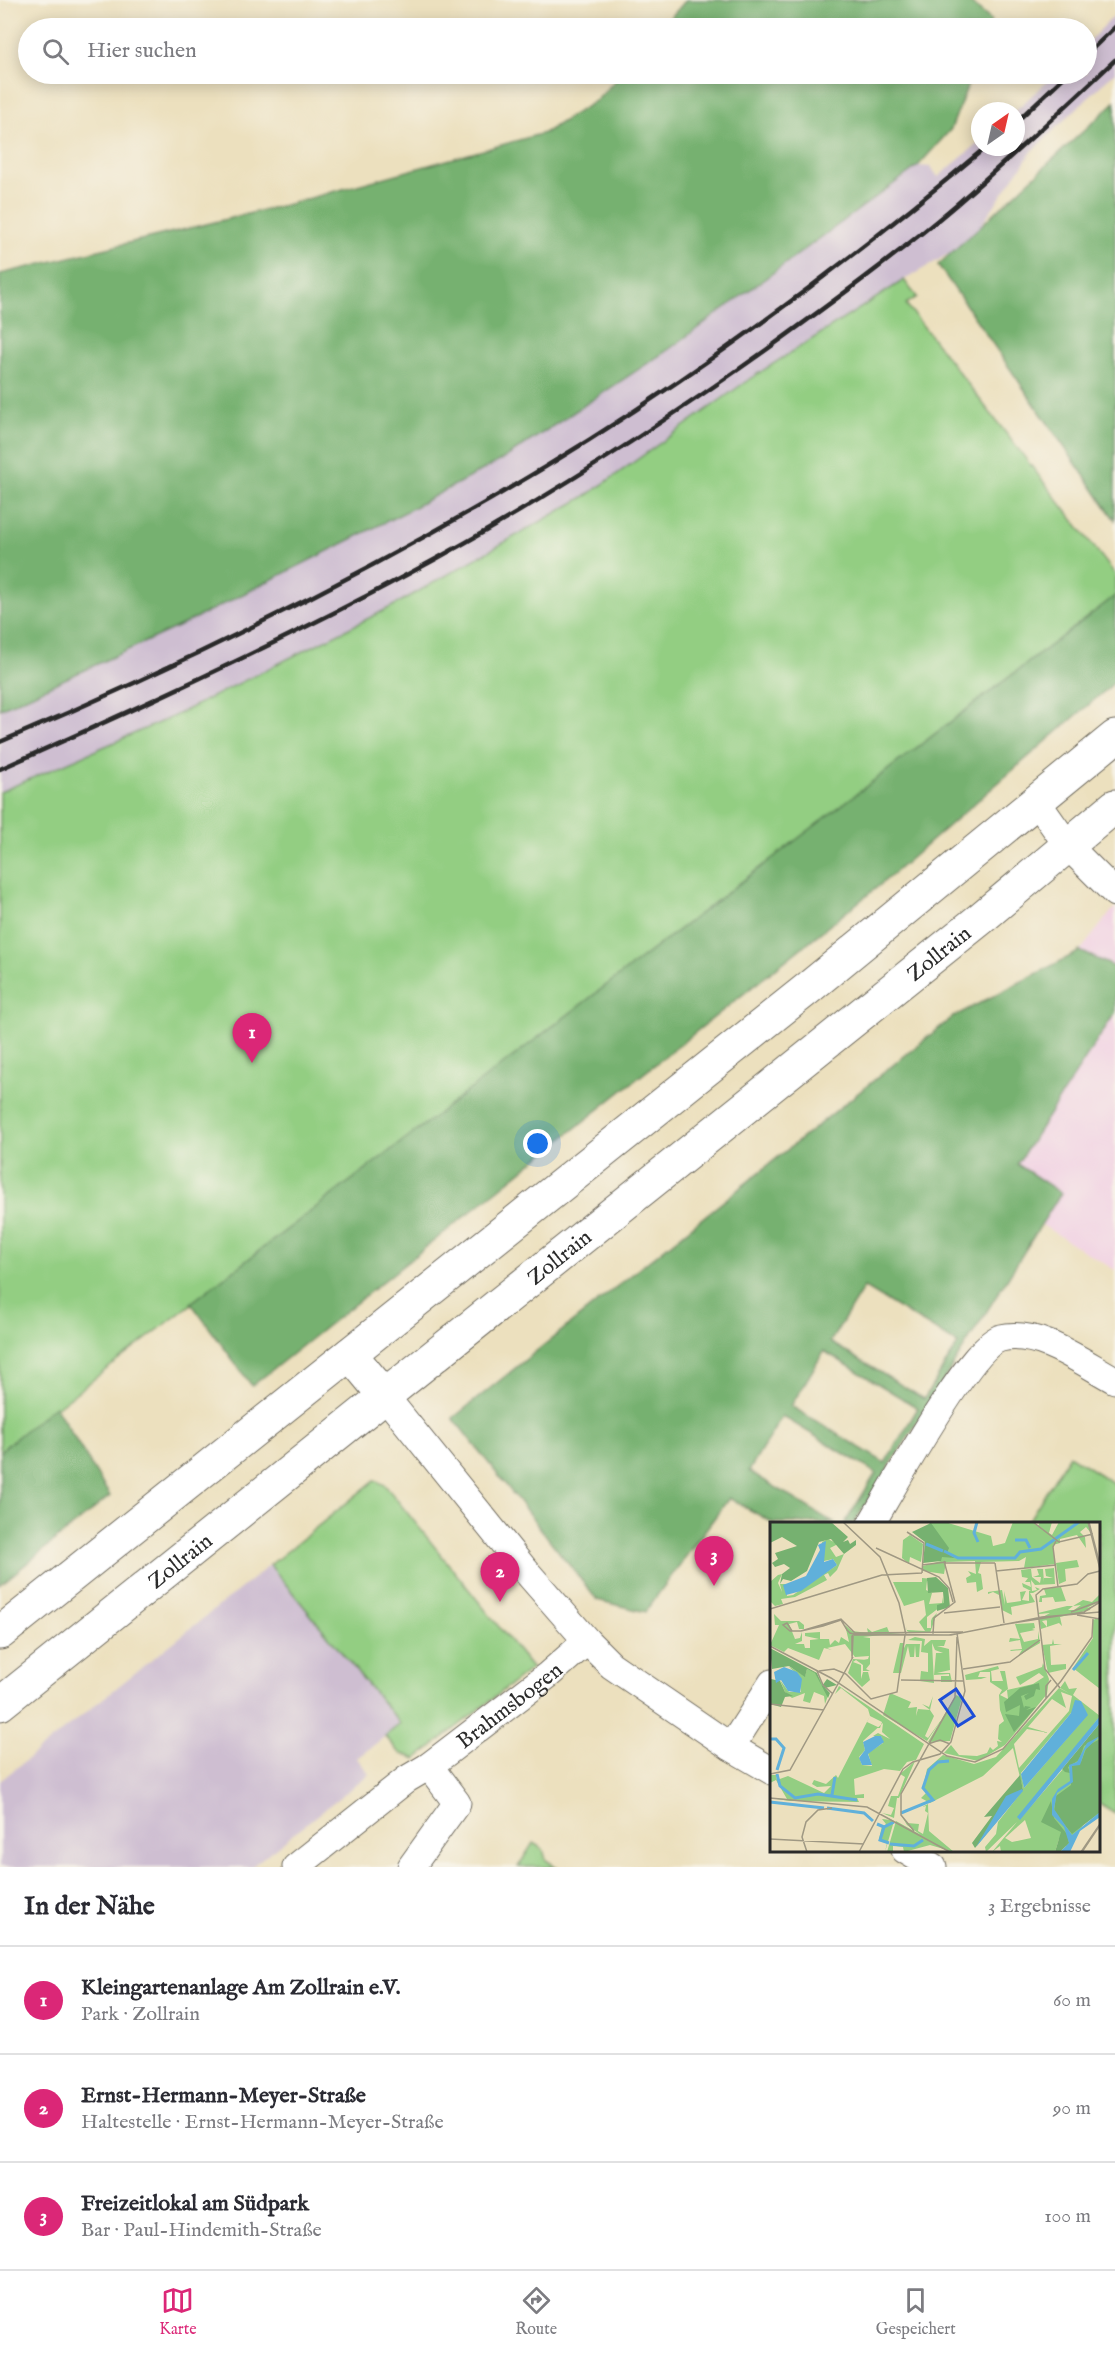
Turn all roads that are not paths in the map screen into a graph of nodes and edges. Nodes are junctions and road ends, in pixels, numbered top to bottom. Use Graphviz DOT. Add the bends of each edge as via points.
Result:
graph roads {
  1 [pos="1115,737"];
  2 [pos="1037,802"];
  3 [pos="1115,806"];
  4 [pos="1068,846"];
  5 [pos="1115,893"];
  6 [pos="350,1354"];
  7 [pos="1115,1380"];
  8 [pos="384,1395"];
  9 [pos="872,1522"];
  10 [pos="0,1633"];
  11 [pos="586,1641"];
  12 [pos="770,1685"];
  13 [pos="0,1704"];
  14 [pos="731,1748"];
  15 [pos="429,1766"];
  16 [pos="770,1770"];
  17 [pos="907,1852"];
  18 [pos="296,1867"];
  19 [pos="411,1867"];
  20 [pos="933,1867"];
  1 -- 2 [label="main road"];
  2 -- 4 [label="street"];
  2 -- 6 [label="main road"];
  3 -- 4 [label="main road, Zollrain"];
  4 -- 5 [label="street"];
  4 -- 8 [label="main road, Zollrain"];
  6 -- 8 [label="main road"];
  6 -- 10 [label="main road"];
  7 -- 9 [label="street" via="1038,1341 999,1338 984,1348 962,1378"];
  8 -- 11 [label="street"];
  8 -- 13 [label="main road, Zollrain"];
  11 -- 14 [label="street" via="611,1665"];
  11 -- 15 [label="street, Brahmsbogen"];
  12 -- 14 [label="street"];
  14 -- 16 [label="street"];
  15 -- 18 [label="street, Brahmsbogen"];
  15 -- 19 [label="street" via="457,1803"];
  17 -- 20 [label="street"];
}
